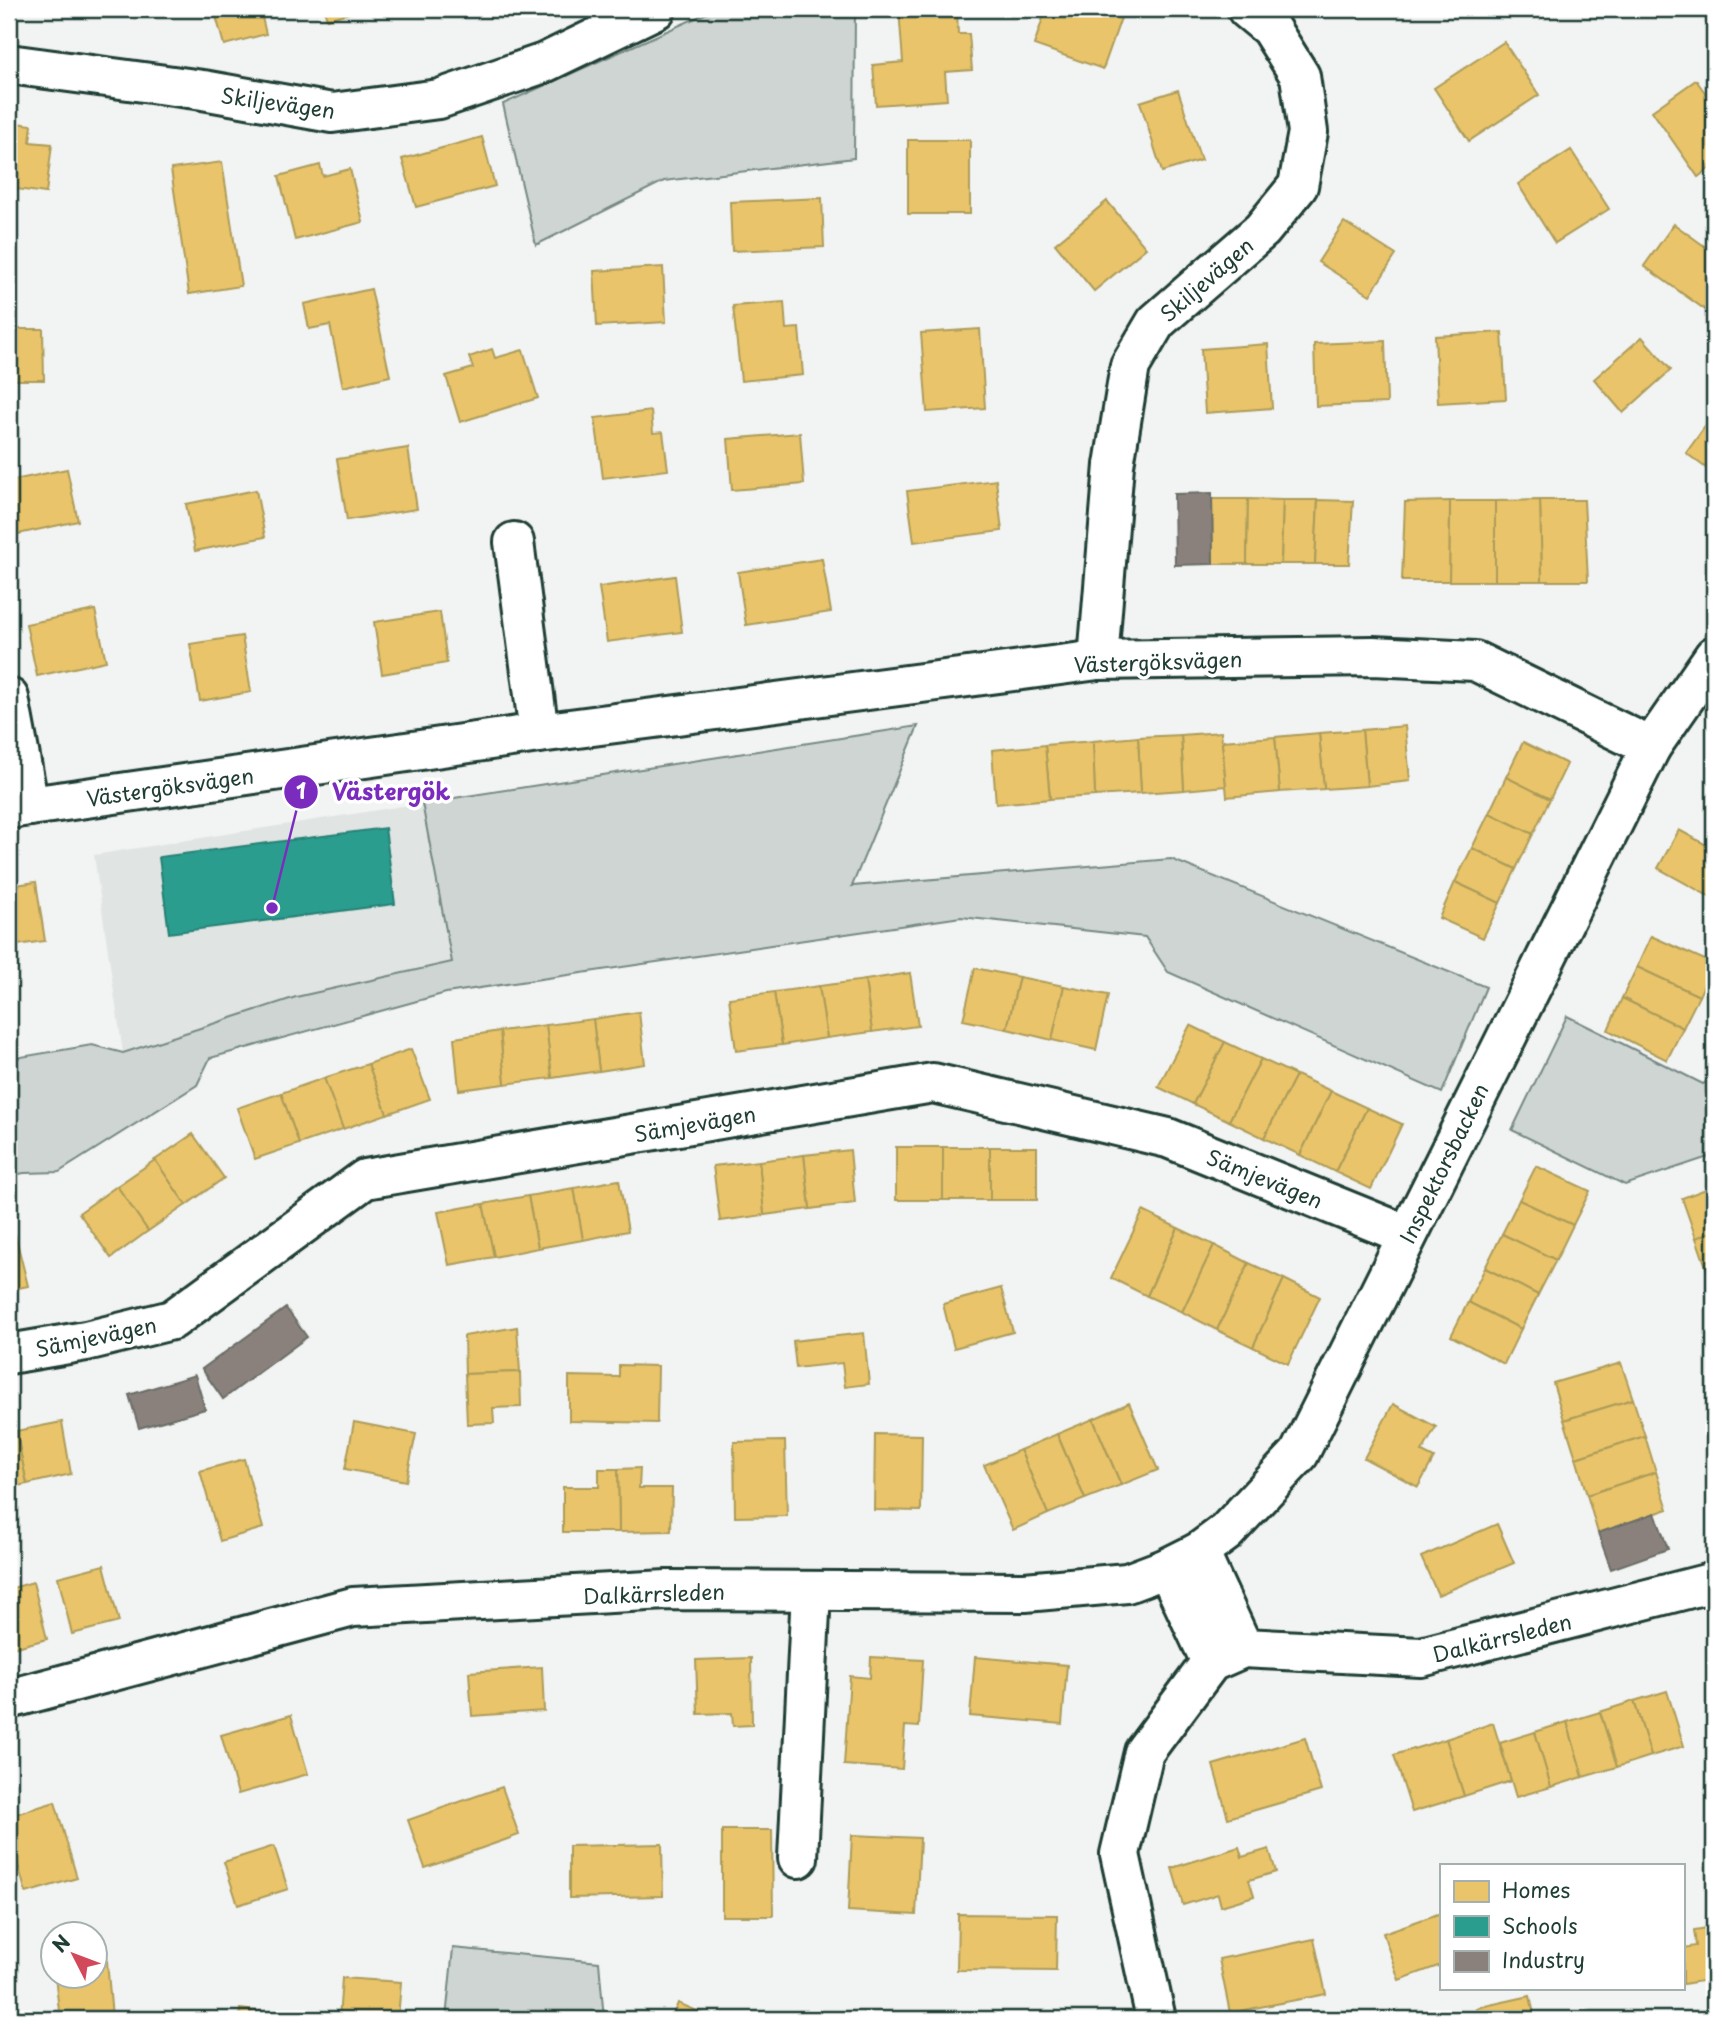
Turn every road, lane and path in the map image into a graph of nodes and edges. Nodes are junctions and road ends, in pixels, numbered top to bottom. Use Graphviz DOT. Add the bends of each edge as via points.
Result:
graph roads {
  1 [pos="656,9"];
  2 [pos="1247,9"];
  3 [pos="9,64"];
  4 [pos="514,542"];
  5 [pos="1714,656"];
  6 [pos="1098,660"];
  7 [pos="9,698"];
  8 [pos="539,733"];
  9 [pos="1651,747"];
  10 [pos="19,808"];
  11 [pos="1407,1235"];
  12 [pos="9,1354"];
  13 [pos="1183,1560"];
  14 [pos="1714,1582"];
  15 [pos="811,1591"];
  16 [pos="1227,1655"];
  17 [pos="9,1699"];
  18 [pos="798,1858"];
  19 [pos="1156,2019"];
  1 -- 3 [label="street, Skiljevägen" via="544,63 439,99 331,113"];
  2 -- 6 [label="street, Skiljevägen" via="1270,28 1300,76 1308,132 1297,186 1262,230 1156,322 1130,366 1114,465"];
  4 -- 8 [label="street"];
  5 -- 9 [label="street"];
  6 -- 8 [label="street, Västergöksvägen"];
  6 -- 9 [label="street, Västergöksvägen" via="1373,656 1475,661"];
  7 -- 10 [label="street"];
  8 -- 10 [label="street, Västergöksvägen"];
  9 -- 11 [label="street, Inspektorsbacken"];
  11 -- 12 [label="street, Sämjevägen" via="1168,1138 933,1083 365,1179 172,1320"];
  11 -- 13 [label="street, Inspektorsbacken" via="1299,1454 1226,1532"];
  13 -- 15 [label="street, Dalkärrsleden" via="1127,1583 1026,1592"];
  13 -- 16 [label="street"];
  14 -- 16 [label="street, Dalkärrsleden" via="1421,1657"];
  15 -- 17 [label="street, Dalkärrsleden" via="667,1590 353,1607"];
  15 -- 18 [label="street"];
  16 -- 19 [label="street" via="1144,1752 1120,1854"];
}
